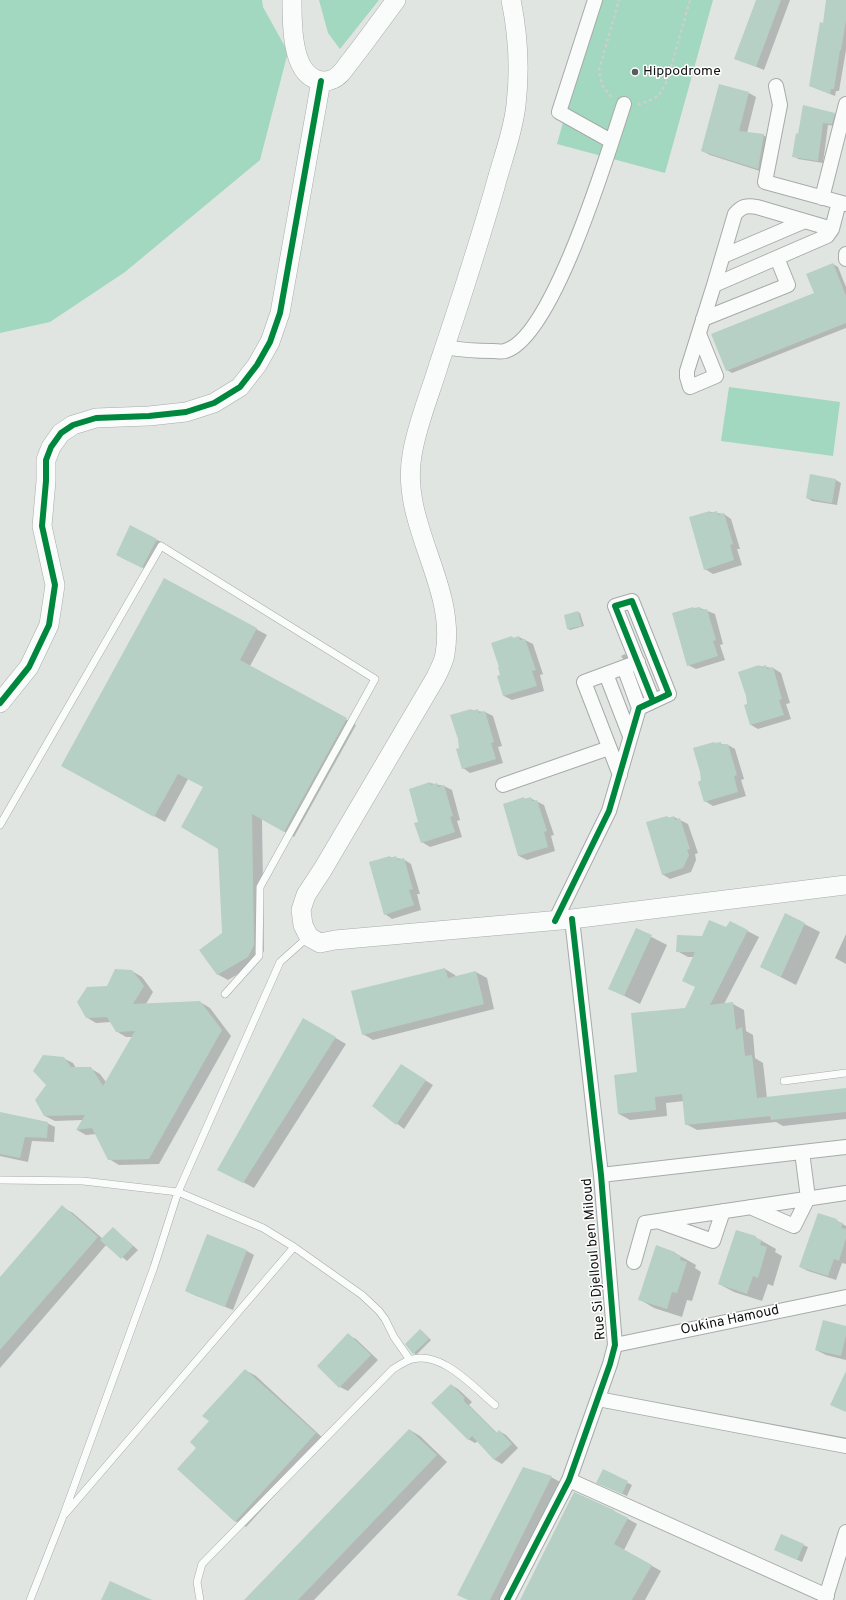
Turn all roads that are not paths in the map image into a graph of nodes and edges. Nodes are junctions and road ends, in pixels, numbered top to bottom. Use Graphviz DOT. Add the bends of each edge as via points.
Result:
graph roads {
  1 [pos="292,0"];
  2 [pos="396,0"];
  3 [pos="511,0"];
  4 [pos="595,0"];
  5 [pos="321,81"];
  6 [pos="776,86"];
  7 [pos="624,104"];
  8 [pos="846,104"];
  9 [pos="611,141"];
  10 [pos="822,198"];
  11 [pos="843,203"];
  12 [pos="805,221"];
  13 [pos="832,229"];
  14 [pos="846,254"];
  15 [pos="723,256"];
  16 [pos="776,258"];
  17 [pos="846,259"];
  18 [pos="714,285"];
  19 [pos="703,319"];
  20 [pos="698,334"];
  21 [pos="445,347"];
  22 [pos="638,662"];
  23 [pos="624,668"];
  24 [pos="606,674"];
  25 [pos="653,701"];
  26 [pos="0,703"];
  27 [pos="639,708"];
  28 [pos="630,736"];
  29 [pos="609,748"];
  30 [pos="620,775"];
  31 [pos="503,785"];
  32 [pos="0,825"];
  33 [pos="846,884"];
  34 [pos="564,920"];
  35 [pos="308,937"];
  36 [pos="226,994"];
  37 [pos="846,1073"];
  38 [pos="784,1081"];
  39 [pos="846,1147"];
  40 [pos="802,1152"];
  41 [pos="600,1175"];
  42 [pos="0,1180"];
  43 [pos="178,1192"];
  44 [pos="846,1192"];
  45 [pos="830,1195"];
  46 [pos="808,1198"];
  47 [pos="846,1202"];
  48 [pos="749,1207"];
  49 [pos="723,1211"];
  50 [pos="657,1221"];
  51 [pos="294,1247"];
  52 [pos="634,1262"];
  53 [pos="846,1297"];
  54 [pos="615,1345"];
  55 [pos="410,1360"];
  56 [pos="598,1399"];
  57 [pos="495,1405"];
  58 [pos="846,1446"];
  59 [pos="569,1480"];
  60 [pos="62,1519"];
  61 [pos="846,1532"];
  62 [pos="826,1598"];
  63 [pos="30,1600"];
  64 [pos="200,1600"];
  65 [pos="507,1600"];
  1 -- 5 [label="main road" via="294,39 299,60 311,77"];
  2 -- 5 [label="main road" via="342,72 333,79"];
  3 -- 21 [label="main road" via="516,37 516,106 474,259"];
  4 -- 9 [label="street" via="559,112"];
  5 -- 26 [label="main road" via="280,313 270,342 257,365 240,386 214,403 186,412 96,418 73,425 61,433 46,460 42,526 55,585 49,625 29,667"];
  6 -- 10 [label="street" via="780,105 765,182"];
  7 -- 9 [label="street"];
  8 -- 10 [label="street"];
  9 -- 21 [label="street" via="566,267 533,327 521,342 505,351"];
  10 -- 11 [label="street"];
  11 -- 13 [label="street"];
  12 -- 13 [label="street"];
  12 -- 15 [label="street"];
  12 -- 15 [label="street" via="757,207 744,206 736,214"];
  13 -- 16 [label="street" via="827,236"];
  14 -- 17 [label="street"];
  15 -- 18 [label="street"];
  16 -- 18 [label="street"];
  16 -- 19 [label="street" via="788,285"];
  18 -- 19 [label="street"];
  19 -- 20 [label="street"];
  21 -- 35 [label="main road" via="412,456 411,489 415,516 439,586 445,613 445,656 436,677 306,895 301,910"];
  22 -- 23 [label="street"];
  22 -- 25 [label="street"];
  22 -- 25 [label="street" via="615,606 632,601 669,694"];
  23 -- 24 [label="street"];
  23 -- 27 [label="street"];
  24 -- 28 [label="street"];
  24 -- 29 [label="street" via="584,682"];
  25 -- 27 [label="street"];
  27 -- 28 [label="street"];
  28 -- 30 [label="street"];
  29 -- 30 [label="street"];
  29 -- 31 [label="street"];
  30 -- 34 [label="street" via="609,811"];
  32 -- 36 [label="lane" via="161,546 375,679 260,887 259,956"];
  33 -- 34 [label="main road"];
  34 -- 35 [label="main road" via="320,943"];
  34 -- 41 [label="street, Rue Si Djelloul ben Miloud"];
  35 -- 43 [label="lane" via="280,962"];
  37 -- 38 [label="lane"];
  39 -- 40 [label="street"];
  40 -- 41 [label="street"];
  40 -- 46 [label="street"];
  41 -- 54 [label="street, Rue Si Djelloul ben Miloud"];
  42 -- 43 [label="lane" via="83,1181"];
  43 -- 51 [label="lane" via="263,1228"];
  43 -- 60 [label="lane" via="154,1267"];
  44 -- 45 [label="street"];
  45 -- 46 [label="street"];
  45 -- 47 [label="street"];
  46 -- 48 [label="street"];
  46 -- 48 [label="street" via="794,1226"];
  48 -- 49 [label="street"];
  49 -- 50 [label="street"];
  49 -- 50 [label="street" via="713,1241"];
  50 -- 52 [label="street" via="645,1223"];
  51 -- 55 [label="lane" via="348,1284 375,1307"];
  51 -- 60 [label="lane"];
  53 -- 54 [label="street, Oukina Hamoud"];
  54 -- 56 [label="street, Rue Si Djelloul ben Miloud"];
  55 -- 57 [label="lane" via="430,1359 450,1367"];
  55 -- 64 [label="lane" via="393,1369 377,1383 202,1564 197,1582"];
  56 -- 58 [label="street"];
  56 -- 59 [label="street, Rue Si Djelloul ben Miloud"];
  59 -- 62 [label="street"];
  59 -- 65 [label="street, Rue Si Djelloul ben Miloud"];
  60 -- 63 [label="lane"];
  61 -- 62 [label="street"];
}
